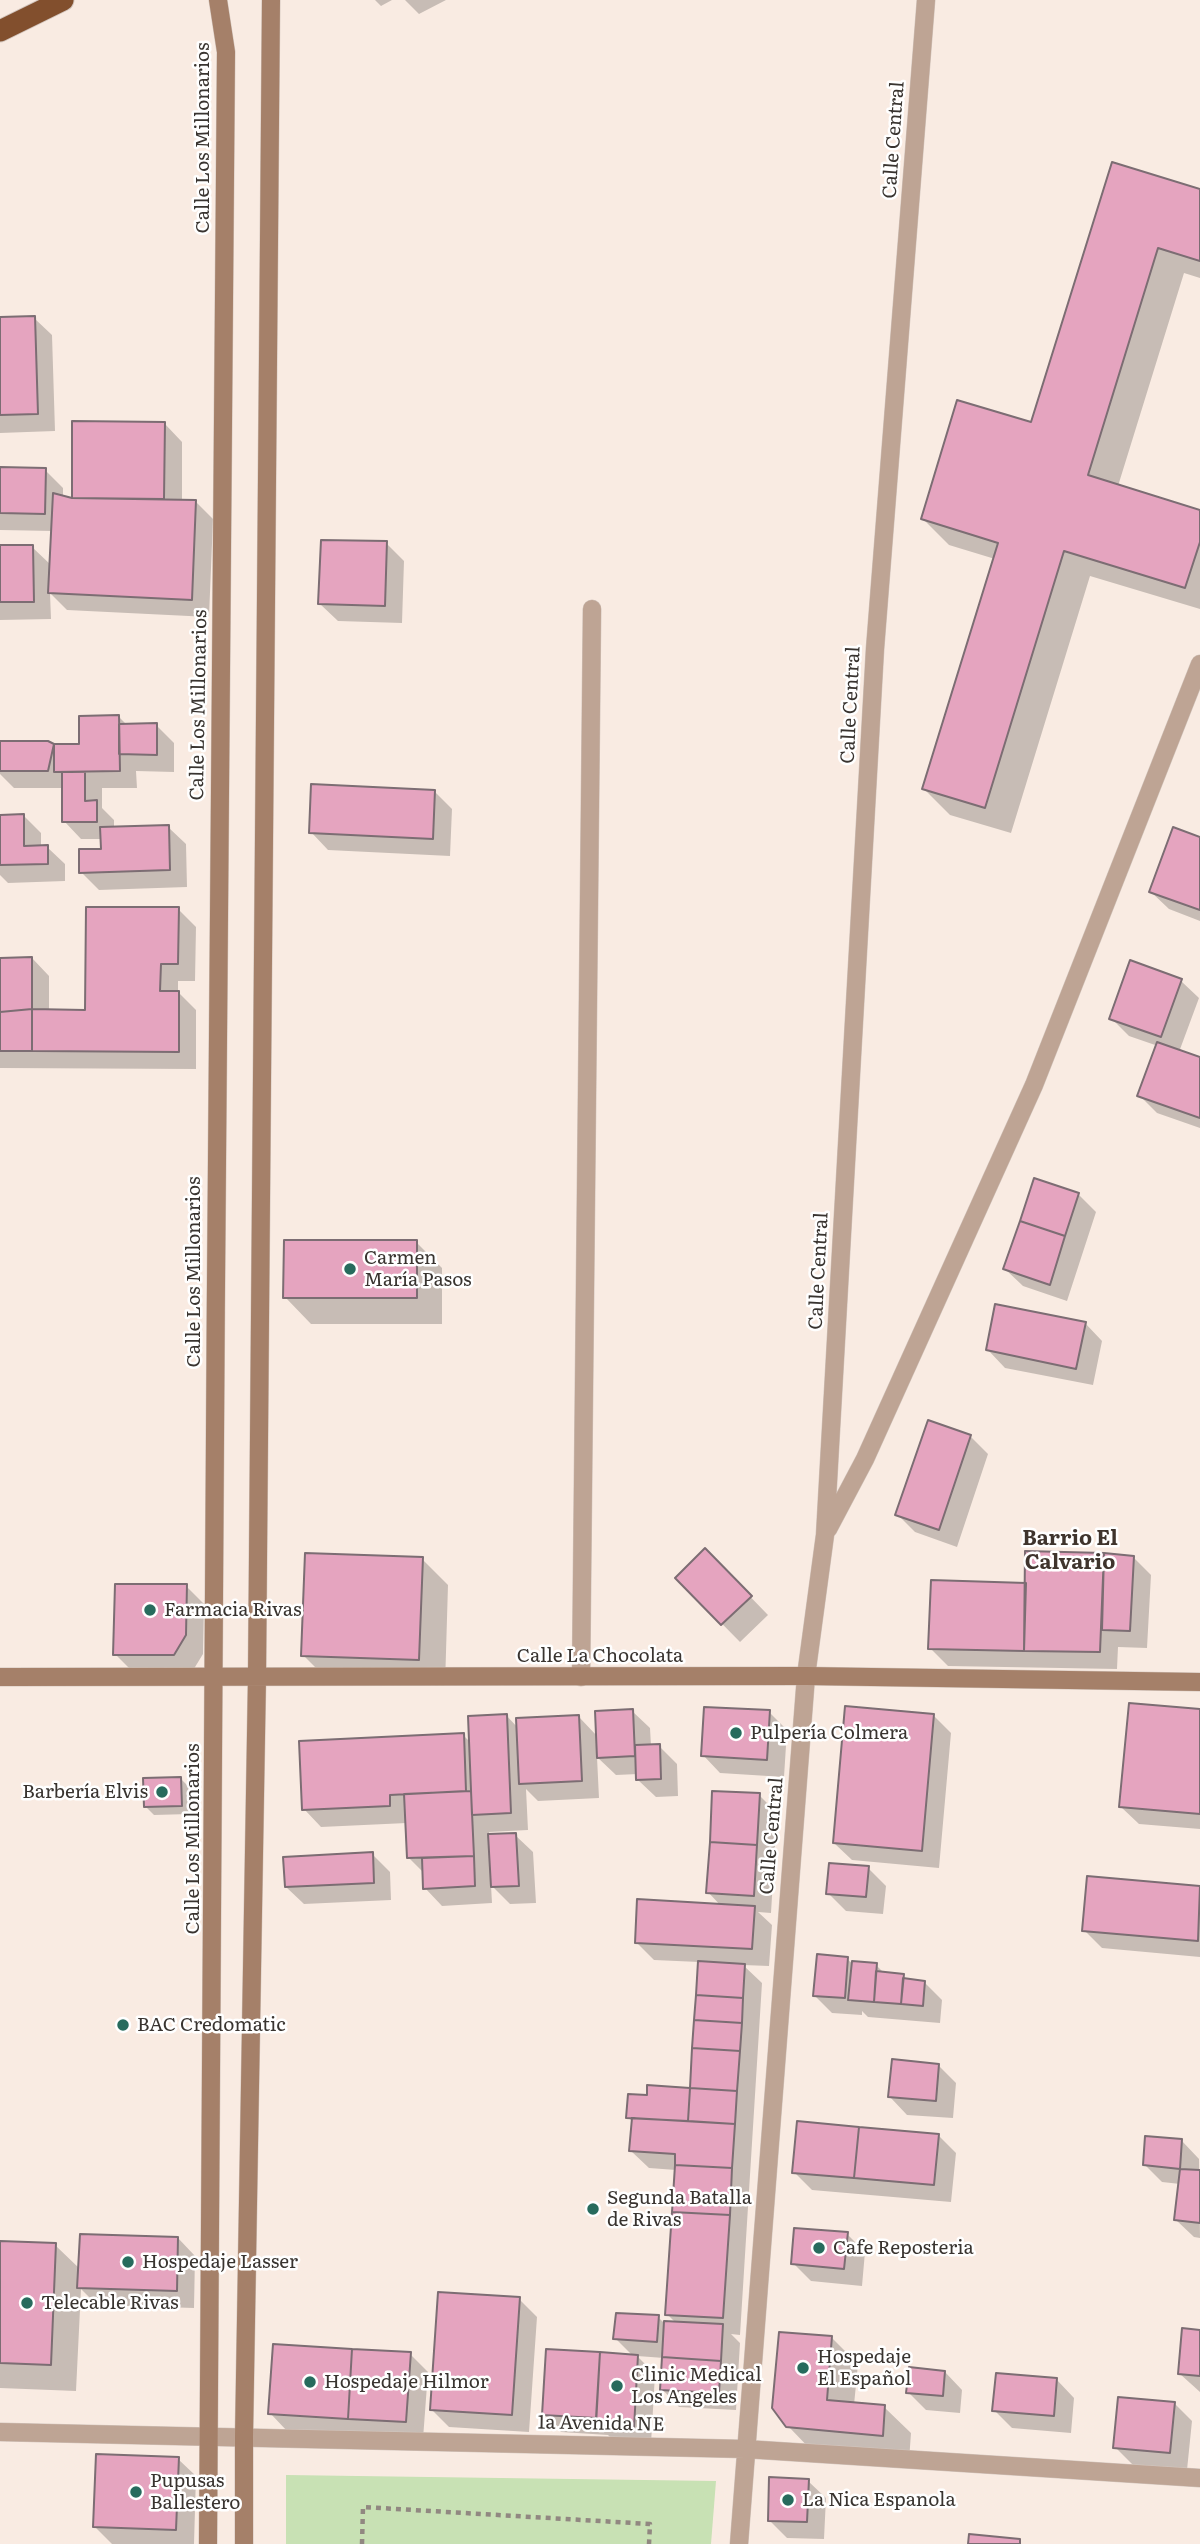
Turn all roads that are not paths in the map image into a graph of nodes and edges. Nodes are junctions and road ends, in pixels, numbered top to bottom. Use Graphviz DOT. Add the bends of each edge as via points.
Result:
graph roads {
  1 [pos="63,0"];
  2 [pos="218,0"];
  3 [pos="271,0"];
  4 [pos="926,0"];
  5 [pos="0,31"];
  6 [pos="592,609"];
  7 [pos="1200,664"];
  8 [pos="825,1535"];
  9 [pos="806,1676"];
  10 [pos="0,1677"];
  11 [pos="215,1677"];
  12 [pos="257,1677"];
  13 [pos="581,1677"];
  14 [pos="1200,1682"];
  15 [pos="0,2432"];
  16 [pos="209,2435"];
  17 [pos="244,2436"];
  18 [pos="745,2449"];
  19 [pos="1200,2478"];
  20 [pos="208,2544"];
  21 [pos="244,2544"];
  22 [pos="739,2544"];
  1 -- 5 [label="highway"];
  2 -- 11 [label="street, Calle Los Millonarios" via="226,52"];
  3 -- 12 [label="street"];
  4 -- 8 [label="street, Calle Central" via="875,649"];
  6 -- 13 [label="street"];
  7 -- 8 [label="street" via="1034,1085 865,1459"];
  8 -- 9 [label="street, Calle Central"];
  9 -- 13 [label="street, Calle La Chocolata"];
  9 -- 14 [label="street, Calle La Chocolata"];
  9 -- 18 [label="street, Calle Central"];
  10 -- 11 [label="street, Calle La Chocolata"];
  11 -- 12 [label="street, Calle La Chocolata"];
  11 -- 16 [label="street, Calle Los Millonarios"];
  12 -- 13 [label="street, Calle La Chocolata"];
  12 -- 17 [label="street"];
  15 -- 16 [label="street, 1a Avenida NE"];
  16 -- 17 [label="street, 1a Avenida NE"];
  16 -- 20 [label="street, Calle Los Millonarios"];
  17 -- 18 [label="street, 1a Avenida NE"];
  17 -- 21 [label="street"];
  18 -- 19 [label="street, 1a Avenida NE"];
  18 -- 22 [label="street, Calle Central"];
}
